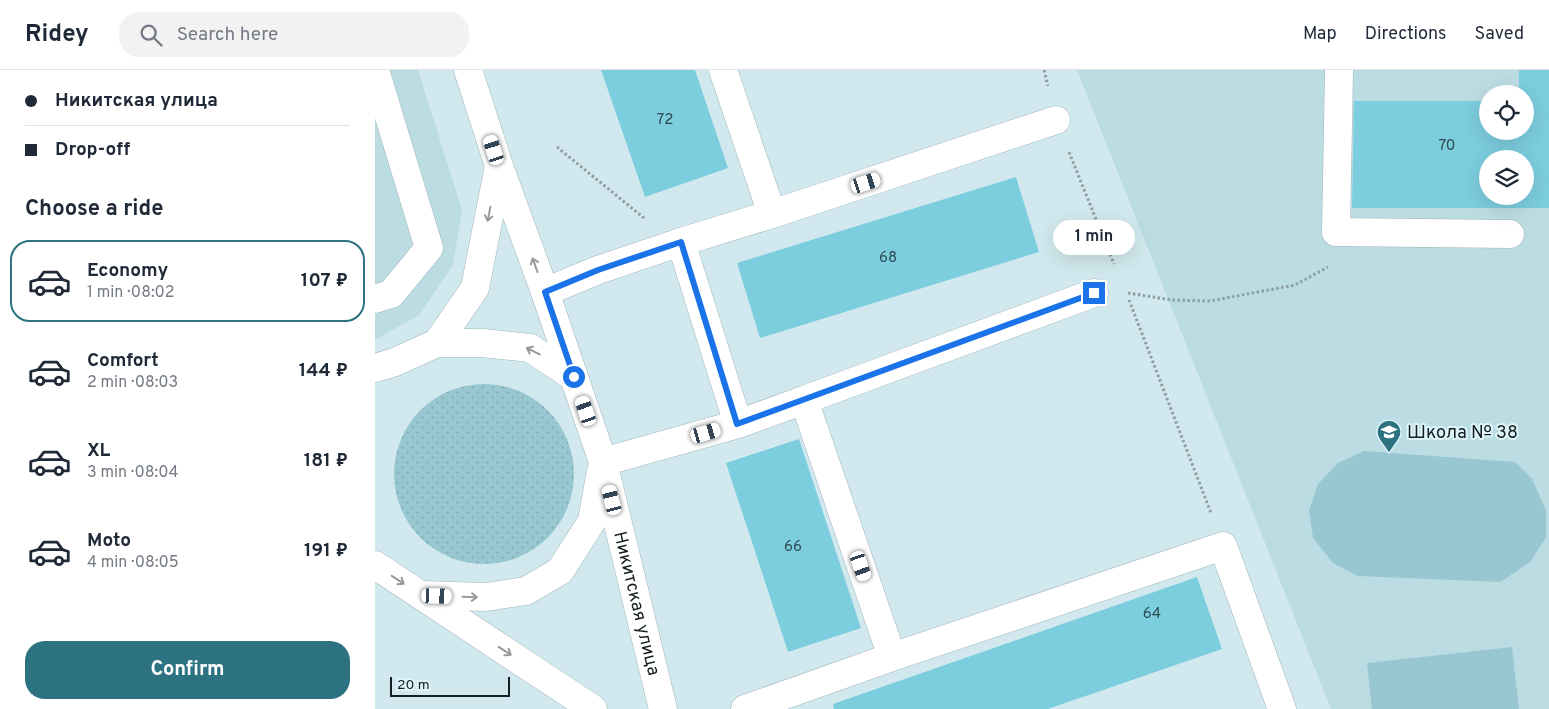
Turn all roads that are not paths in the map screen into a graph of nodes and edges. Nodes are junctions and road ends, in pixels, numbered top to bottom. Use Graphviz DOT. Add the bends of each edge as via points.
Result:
graph roads {
  1 [pos="375,70"];
  2 [pos="468,70"];
  3 [pos="723,70"];
  4 [pos="1339,70"];
  5 [pos="1056,120"];
  6 [pos="499,166"];
  7 [pos="772,214"];
  8 [pos="1510,234"];
  9 [pos="681,242"];
  10 [pos="545,292"];
  11 [pos="1094,293"];
  12 [pos="375,299"];
  13 [pos="437,342"];
  14 [pos="385,365"];
  15 [pos="574,377"];
  16 [pos="375,388"];
  17 [pos="804,400"];
  18 [pos="737,424"];
  19 [pos="603,462"];
  20 [pos="375,565"];
  21 [pos="421,595"];
  22 [pos="892,658"];
  23 [pos="593,709"];
  24 [pos="663,709"];
  25 [pos="745,709"];
  26 [pos="1282,709"];
  1 -- 12 [label="street" via="429,248 391,294"];
  2 -- 6 [label="street, Никитская улица"];
  3 -- 7 [label="street"];
  4 -- 8 [label="street" via="1336,232"];
  5 -- 7 [label="street"];
  10 -- 6 [label="street, Никитская улица, one-way"];
  6 -- 13 [label="street, one-way" via="475,288"];
  7 -- 9 [label="street"];
  9 -- 10 [label="street"];
  9 -- 18 [label="street"];
  10 -- 15 [label="street, Никитская улица"];
  11 -- 17 [label="street"];
  13 -- 14 [label="street"];
  15 -- 13 [label="street, one-way" via="530,348 483,342"];
  14 -- 16 [label="street"];
  15 -- 19 [label="street, Никитская улица"];
  17 -- 18 [label="street"];
  17 -- 22 [label="street"];
  18 -- 19 [label="street"];
  21 -- 19 [label="street, one-way" via="486,597 526,591 560,571 592,520"];
  19 -- 24 [label="street, Никитская улица"];
  20 -- 21 [label="street, one-way"];
  21 -- 23 [label="street, one-way"];
  22 -- 25 [label="street"];
  22 -- 26 [label="street" via="1223,546"];
}
